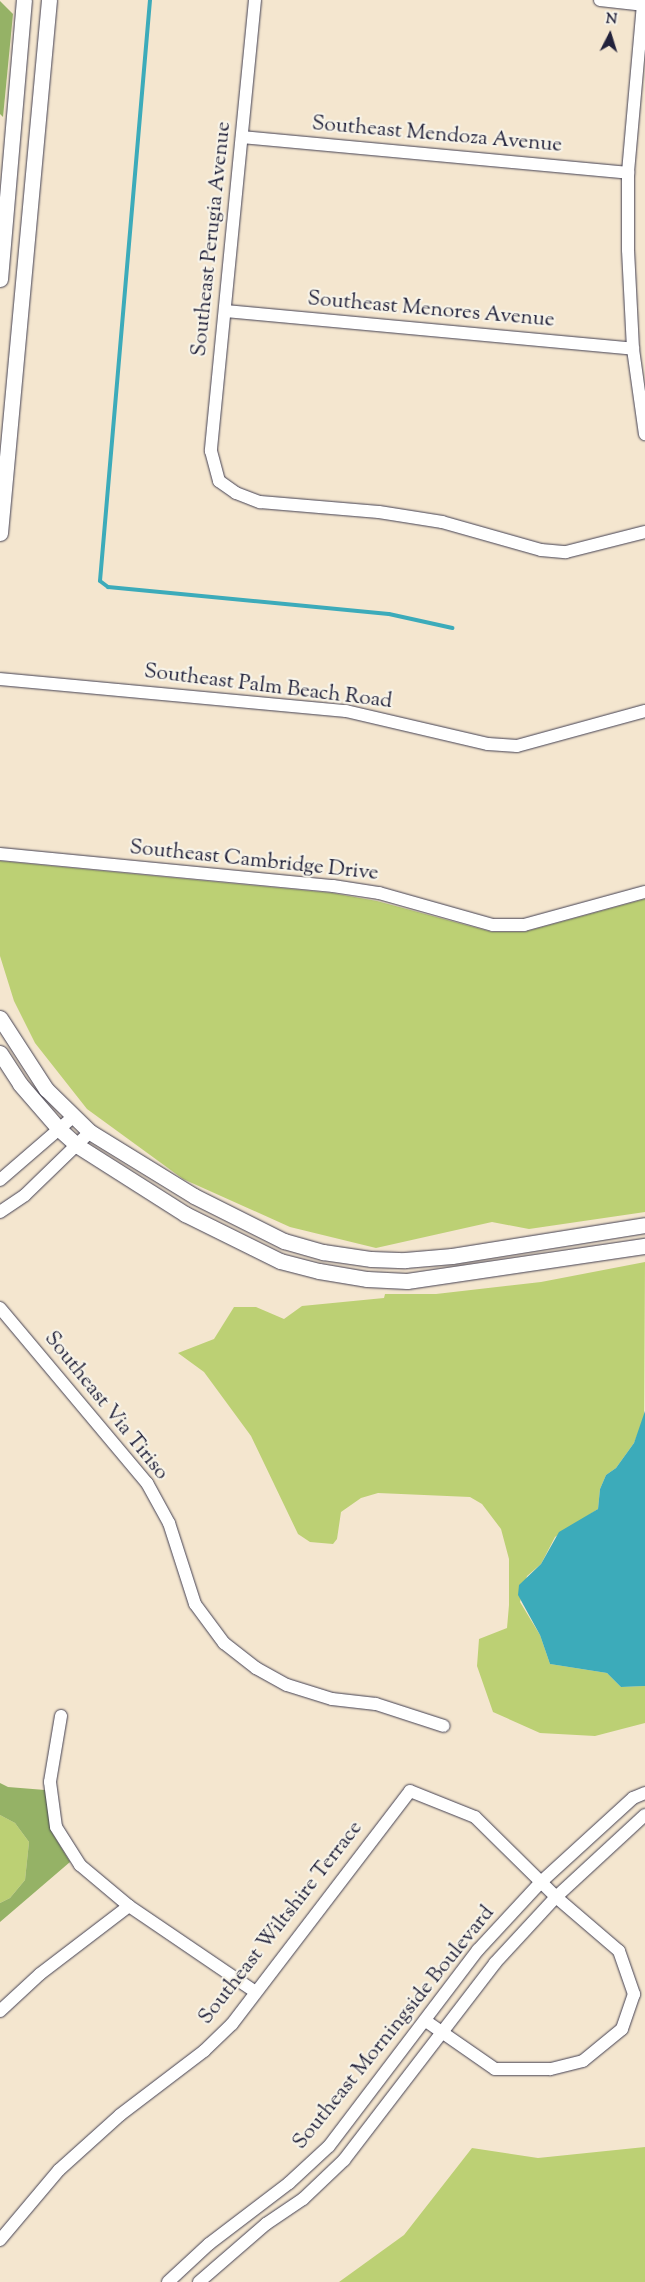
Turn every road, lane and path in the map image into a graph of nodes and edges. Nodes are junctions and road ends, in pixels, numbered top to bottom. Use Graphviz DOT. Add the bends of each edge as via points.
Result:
graph roads {
  1 [pos="24,0"];
  2 [pos="49,0"];
  3 [pos="255,0"];
  4 [pos="600,0"];
  5 [pos="644,4"];
  6 [pos="242,137"];
  7 [pos="628,173"];
  8 [pos="0,279"];
  9 [pos="226,311"];
  10 [pos="632,350"];
  11 [pos="645,434"];
  12 [pos="645,532"];
  13 [pos="0,533"];
  14 [pos="0,678"];
  15 [pos="645,711"];
  16 [pos="0,854"];
  17 [pos="645,892"];
  18 [pos="0,1018"];
  19 [pos="0,1053"];
  20 [pos="73,1117"];
  21 [pos="59,1130"];
  22 [pos="90,1132"];
  23 [pos="78,1146"];
  24 [pos="0,1180"];
  25 [pos="0,1212"];
  26 [pos="645,1225"];
  27 [pos="645,1246"];
  28 [pos="0,1308"];
  29 [pos="62,1716"];
  30 [pos="444,1726"];
  31 [pos="645,1793"];
  32 [pos="645,1815"];
  33 [pos="541,1882"];
  34 [pos="556,1897"];
  35 [pos="129,1906"];
  36 [pos="254,1991"];
  37 [pos="0,2011"];
  38 [pos="426,2021"];
  39 [pos="443,2034"];
  40 [pos="328,2146"];
  41 [pos="344,2160"];
  42 [pos="0,2240"];
  43 [pos="209,2244"];
  44 [pos="223,2259"];
  45 [pos="168,2282"];
  46 [pos="199,2282"];
  1 -- 8 [label="street"];
  2 -- 13 [label="street"];
  3 -- 6 [label="street, Southeast Perugia Avenue"];
  4 -- 5 [label="street"];
  5 -- 7 [label="street"];
  6 -- 7 [label="street, Southeast Mendoza Avenue"];
  6 -- 9 [label="street, Southeast Perugia Avenue"];
  7 -- 10 [label="street"];
  9 -- 10 [label="street, Southeast Menores Avenue"];
  9 -- 12 [label="street, Southeast Perugia Avenue" via="211,450 219,481 236,493 260,502 379,512 442,522 541,550 566,552"];
  10 -- 11 [label="street"];
  14 -- 15 [label="street, Southeast Palm Beach Road" via="346,711 488,744 517,746"];
  16 -- 17 [label="street, Southeast Cambridge Drive" via="333,886 379,894 461,919 494,925 524,925"];
  18 -- 20 [label="street" via="46,1089"];
  19 -- 21 [label="street" via="20,1084"];
  20 -- 21 [label="street"];
  20 -- 22 [label="street"];
  21 -- 23 [label="street"];
  21 -- 24 [label="street"];
  22 -- 23 [label="street"];
  22 -- 26 [label="street" via="120,1153 253,1228 323,1252 371,1260 405,1260 452,1256"];
  23 -- 25 [label="street" via="25,1195"];
  23 -- 27 [label="street" via="185,1214 246,1247 318,1272 407,1281"];
  28 -- 30 [label="street, Southeast Via Tiriso" via="147,1483 169,1523 195,1604 224,1643 256,1668 287,1685 332,1699 376,1704"];
  29 -- 35 [label="street" via="50,1782 56,1827 80,1865"];
  31 -- 33 [label="street, Southeast Morningside Boulevard" via="633,1798"];
  32 -- 34 [label="street, Southeast Morningside Boulevard"];
  33 -- 34 [label="street, Southeast Wiltshire Terrace"];
  33 -- 36 [label="street, Southeast Wiltshire Terrace" via="476,1817 410,1791"];
  33 -- 38 [label="street, Southeast Morningside Boulevard" via="478,1950"];
  34 -- 39 [label="street, Southeast Morningside Boulevard" via="495,1963"];
  34 -- 39 [label="street, Southeast Wiltshire Terrace" via="619,1950 634,1994 622,2029 583,2061 550,2070 495,2069"];
  35 -- 36 [label="street"];
  35 -- 37 [label="street" via="40,1974"];
  36 -- 42 [label="street, Southeast Wiltshire Terrace" via="232,2024 204,2051 120,2115 59,2170"];
  38 -- 39 [label="street, Southeast Wiltshire Terrace"];
  38 -- 40 [label="street, Southeast Morningside Boulevard"];
  39 -- 41 [label="street, Southeast Morningside Boulevard"];
  40 -- 41 [label="street"];
  40 -- 43 [label="street, Southeast Morningside Boulevard" via="290,2183"];
  41 -- 44 [label="street, Southeast Morningside Boulevard" via="303,2200"];
  43 -- 44 [label="street"];
  43 -- 45 [label="street, Southeast Morningside Boulevard"];
  44 -- 46 [label="street, Southeast Morningside Boulevard"];
}
